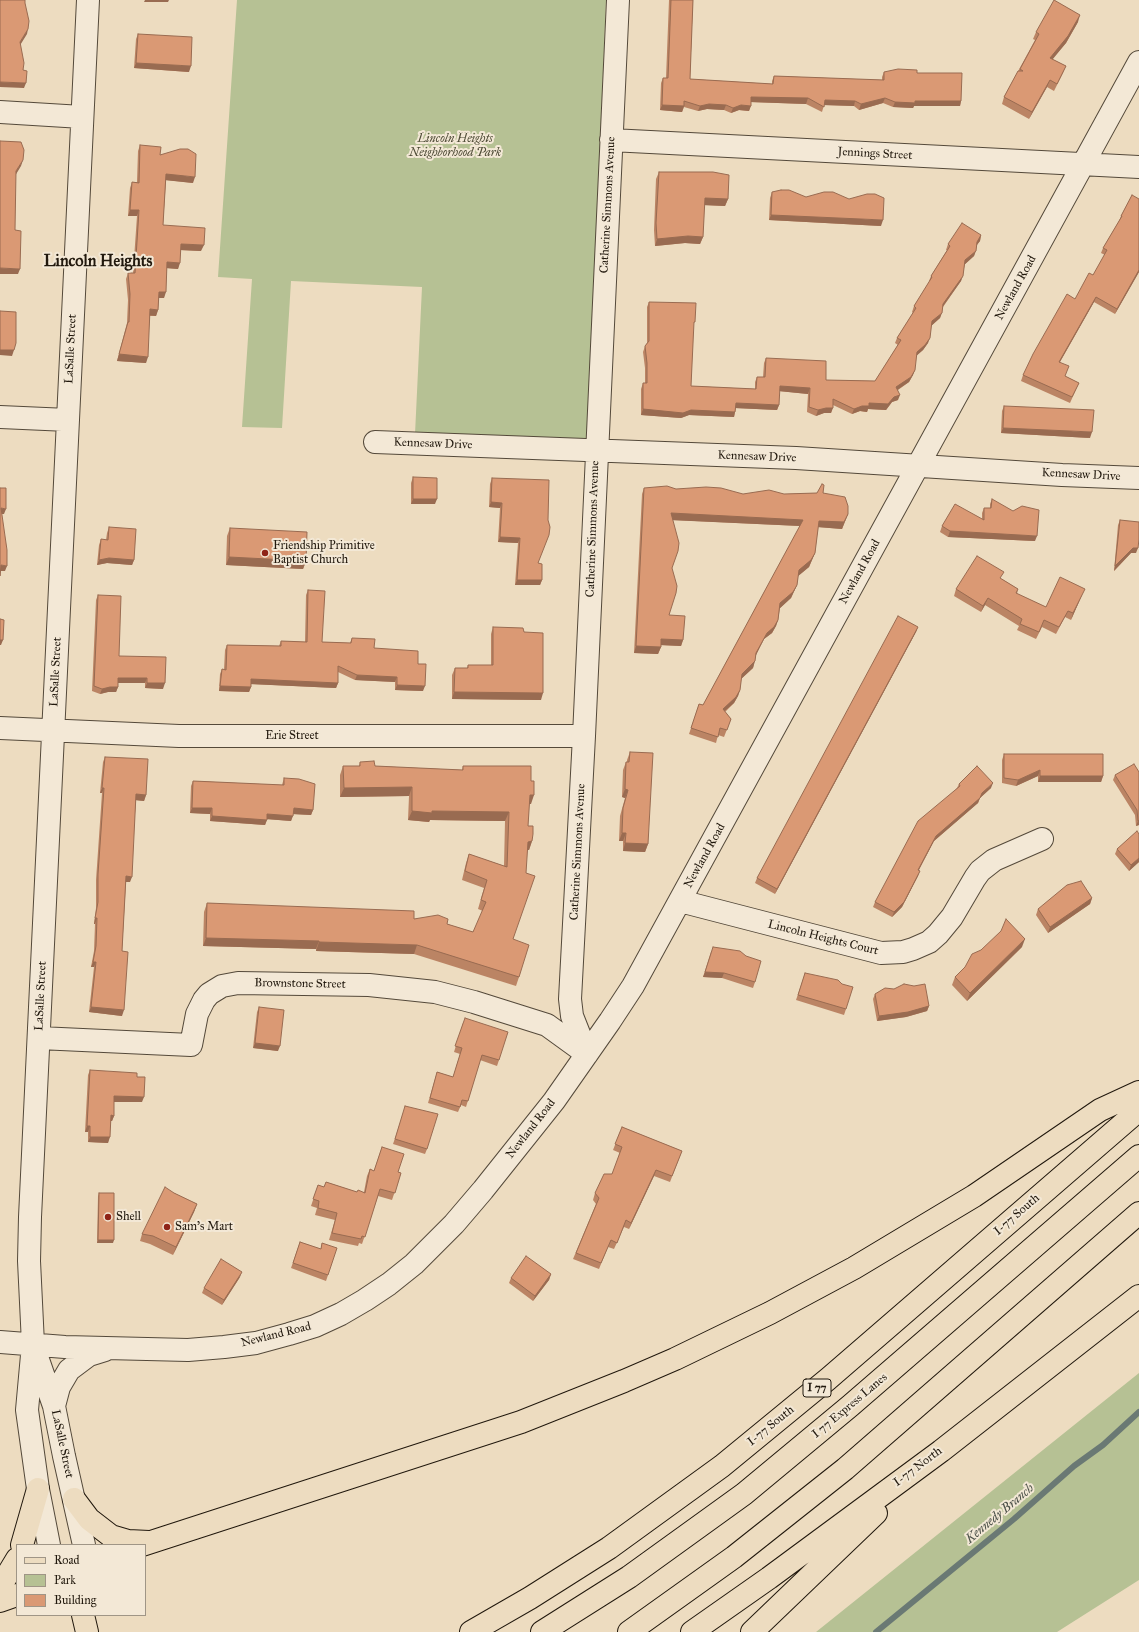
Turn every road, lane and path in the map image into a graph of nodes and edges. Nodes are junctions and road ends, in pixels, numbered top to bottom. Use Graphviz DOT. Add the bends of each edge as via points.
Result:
graph roads {
  1 [pos="88,0"];
  2 [pos="618,0"];
  3 [pos="1139,62"];
  4 [pos="0,112"];
  5 [pos="82,117"];
  6 [pos="611,140"];
  7 [pos="1084,164"];
  8 [pos="1139,167"];
  9 [pos="0,417"];
  10 [pos="68,420"];
  11 [pos="375,442"];
  12 [pos="596,451"];
  13 [pos="919,465"];
  14 [pos="1139,478"];
  15 [pos="0,728"];
  16 [pos="53,730"];
  17 [pos="584,736"];
  18 [pos="1042,839"];
  19 [pos="680,900"];
  20 [pos="39,1038"];
  21 [pos="587,1054"];
  22 [pos="1139,1092"];
  23 [pos="1139,1110"];
  24 [pos="1139,1156"];
  25 [pos="1139,1213"];
  26 [pos="1139,1296"];
  27 [pos="0,1342"];
  28 [pos="33,1344"];
  29 [pos="109,1348"];
  30 [pos="54,1406"];
  31 [pos="941,1451"];
  32 [pos="38,1489"];
  33 [pos="74,1499"];
  34 [pos="22,1544"];
  35 [pos="49,1544"];
  36 [pos="84,1544"];
  37 [pos="145,1544"];
  38 [pos="16,1561"];
  39 [pos="0,1587"];
  40 [pos="16,1594"];
  41 [pos="0,1601"];
  42 [pos="83,1616"];
  43 [pos="86,1632"];
  44 [pos="471,1632"];
  45 [pos="542,1632"];
  46 [pos="629,1632"];
  47 [pos="692,1632"];
  48 [pos="752,1632"];
  1 -- 5 [label="street, LaSalle Street"];
  2 -- 6 [label="street, Catherine Simmons Avenue"];
  3 -- 7 [label="street, Newland Road"];
  4 -- 5 [label="street"];
  5 -- 10 [label="street, LaSalle Street"];
  6 -- 7 [label="street, Jennings Street"];
  6 -- 12 [label="street, Catherine Simmons Avenue"];
  7 -- 8 [label="street, Jennings Street"];
  7 -- 13 [label="street, Newland Road"];
  9 -- 10 [label="street"];
  10 -- 16 [label="street, LaSalle Street"];
  11 -- 12 [label="street, Kennesaw Drive"];
  12 -- 13 [label="street, Kennesaw Drive"];
  12 -- 17 [label="street, Catherine Simmons Avenue"];
  13 -- 14 [label="street, Kennesaw Drive"];
  13 -- 19 [label="street, Newland Road"];
  15 -- 16 [label="street, Erie Street"];
  16 -- 17 [label="street, Erie Street" via="179,736"];
  16 -- 20 [label="street, LaSalle Street"];
  17 -- 21 [label="street, Catherine Simmons Avenue" via="570,999 572,1016"];
  18 -- 19 [label="street, Lincoln Heights Court" via="994,860 980,871 952,917 938,934 929,942 903,952 880,953"];
  19 -- 21 [label="street, Newland Road" via="633,986"];
  20 -- 21 [label="street, Brownstone Street" via="191,1045 197,1014 204,1000 222,986 238,983 369,985 435,992 547,1025"];
  20 -- 28 [label="street, LaSalle Street" via="29,1261"];
  21 -- 29 [label="street, Newland Road" via="554,1101 454,1224 414,1264 366,1300 315,1326 256,1343 188,1350"];
  22 -- 37 [label="main road" via="1100,1110 974,1196 854,1268 764,1317 675,1359 570,1403 477,1437"];
  23 -- 44 [label="main road, I-77 South / I 77" via="828,1379 722,1466 609,1548"];
  24 -- 45 [label="main road, I 77 Express Lanes" via="850,1406 744,1494 629,1577"];
  25 -- 46 [label="main road" via="839,1474 734,1557"];
  26 -- 31 [label="main road, I-77 North"];
  27 -- 28 [label="street, Newland Road"];
  28 -- 29 [label="street, Newland Road"];
  28 -- 30 [label="street, LaSalle Street"];
  28 -- 32 [label="street, LaSalle Street" via="27,1410"];
  29 -- 30 [label="street" via="90,1355 69,1370 59,1387"];
  30 -- 33 [label="street, LaSalle Street"];
  31 -- 47 [label="main road, I-77 North"];
  31 -- 48 [label="main road"];
  32 -- 34 [label="main road"];
  32 -- 35 [label="street, LaSalle Street"];
  33 -- 36 [label="street, LaSalle Street"];
  33 -- 37 [label="main road" via="89,1519 111,1536"];
  38 -- 39 [label="main road"];
  40 -- 41 [label="main road"];
  42 -- 43 [label="main road"];
}
